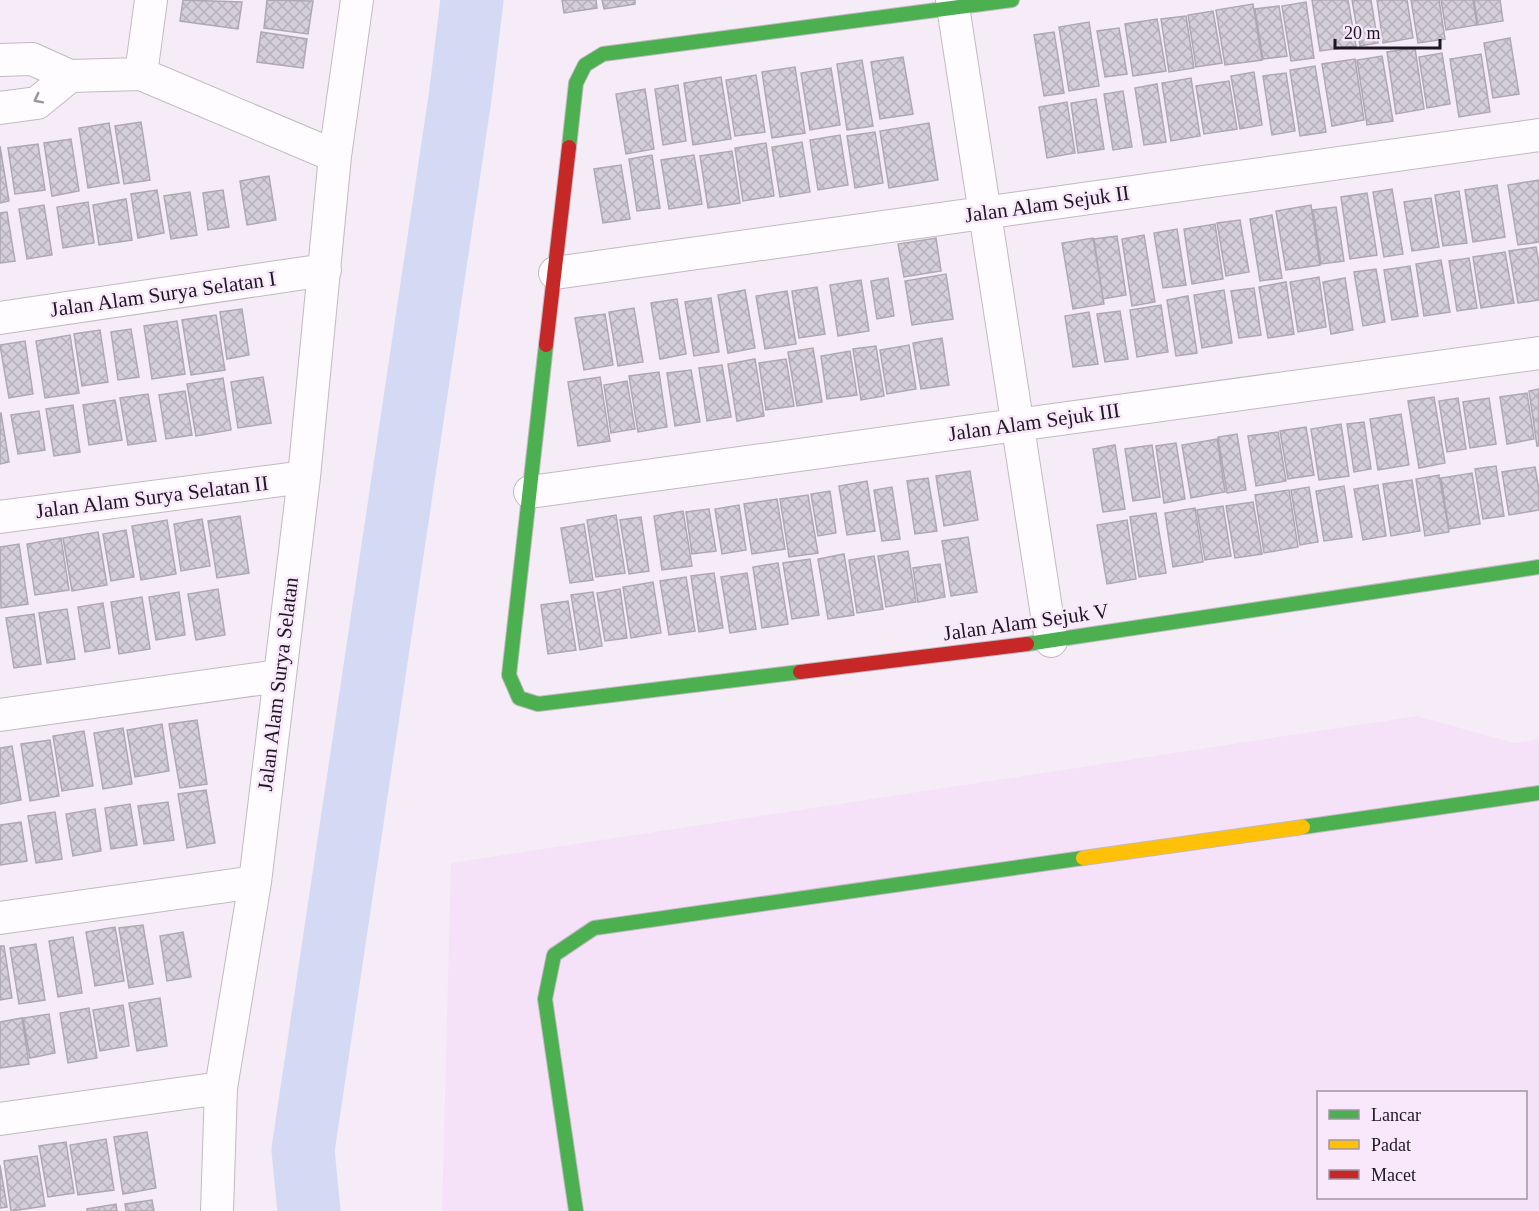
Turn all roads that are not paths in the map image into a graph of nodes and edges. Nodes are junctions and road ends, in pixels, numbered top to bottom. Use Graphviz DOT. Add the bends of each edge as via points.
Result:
graph roads {
  1 [pos="151,0"];
  2 [pos="357,0"];
  3 [pos="1012,0"];
  4 [pos="952,4"];
  5 [pos="0,60"];
  6 [pos="141,74"];
  7 [pos="70,76"];
  8 [pos="0,108"];
  9 [pos="1539,135"];
  10 [pos="334,156"];
  11 [pos="985,213"];
  12 [pos="325,270"];
  13 [pos="555,273"];
  14 [pos="0,318"];
  15 [pos="1539,353"];
  16 [pos="1018,424"];
  17 [pos="304,477"];
  18 [pos="530,492"];
  19 [pos="0,517"];
  20 [pos="1539,567"];
  21 [pos="1051,641"];
  22 [pos="279,676"];
  23 [pos="0,715"];
  24 [pos="1539,792"];
  25 [pos="255,882"];
  26 [pos="0,918"];
  27 [pos="221,1088"];
  28 [pos="0,1119"];
  29 [pos="217,1211"];
  30 [pos="576,1211"];
  1 -- 6 [label="street"];
  2 -- 10 [label="street, Jalan Alam Surya Selatan"];
  3 -- 4 [label="street"];
  4 -- 11 [label="street"];
  4 -- 13 [label="street" via="603,54 585,65 576,83"];
  5 -- 7 [label="street" via="32,59"];
  6 -- 7 [label="street"];
  6 -- 10 [label="street"];
  7 -- 8 [label="street, one-way" via="37,103"];
  9 -- 11 [label="street, Jalan Alam Sejuk II"];
  10 -- 12 [label="street, Jalan Alam Surya Selatan"];
  11 -- 13 [label="street, Jalan Alam Sejuk II"];
  11 -- 16 [label="street"];
  12 -- 14 [label="street, Jalan Alam Surya Selatan I"];
  12 -- 17 [label="street, Jalan Alam Surya Selatan"];
  13 -- 18 [label="street"];
  15 -- 16 [label="street, Jalan Alam Sejuk III"];
  16 -- 18 [label="street, Jalan Alam Sejuk III"];
  16 -- 21 [label="street"];
  17 -- 19 [label="street, Jalan Alam Surya Selatan II"];
  17 -- 22 [label="street, Jalan Alam Surya Selatan"];
  18 -- 21 [label="street, Jalan Alam Sejuk V" via="509,675 519,698 538,704"];
  20 -- 21 [label="street, Jalan Alam Sejuk V"];
  22 -- 23 [label="street"];
  22 -- 25 [label="street, Jalan Alam Surya Selatan"];
  24 -- 30 [label="street" via="594,928 554,955 545,999"];
  25 -- 26 [label="street"];
  25 -- 27 [label="street, Jalan Alam Surya Selatan"];
  27 -- 28 [label="street"];
  27 -- 29 [label="street, Jalan Alam Surya Selatan"];
}
